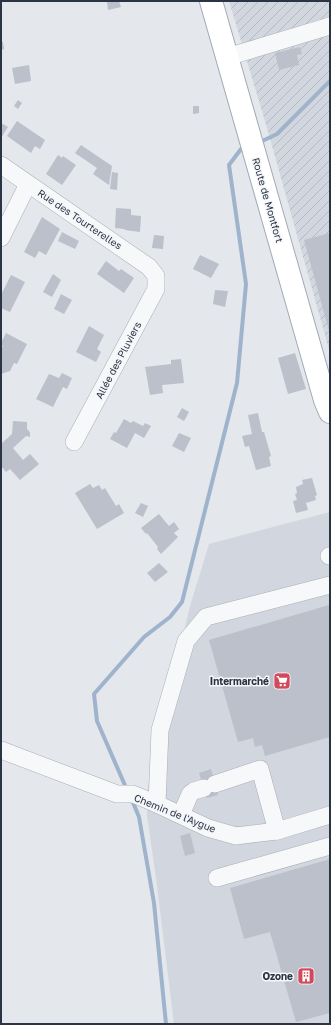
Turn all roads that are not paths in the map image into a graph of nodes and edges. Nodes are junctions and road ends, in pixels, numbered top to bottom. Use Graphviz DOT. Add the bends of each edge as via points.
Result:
graph roads {
  1 [pos="211,1"];
  2 [pos="330,26"];
  3 [pos="227,57"];
  4 [pos="1,165"];
  5 [pos="28,184"];
  6 [pos="1,238"];
  7 [pos="156,276"];
  8 [pos="327,406"];
  9 [pos="330,432"];
  10 [pos="74,442"];
  11 [pos="330,585"];
  12 [pos="1,750"];
  13 [pos="157,804"];
  14 [pos="181,815"];
  15 [pos="330,815"];
  16 [pos="277,831"];
  17 [pos="330,846"];
  18 [pos="217,878"];
  1 -- 3 [label="main road, Route de Montfort"];
  2 -- 3 [label="street"];
  3 -- 8 [label="main road, Route de Montfort"];
  4 -- 5 [label="street, Rue des Tourterelles"];
  5 -- 6 [label="street"];
  5 -- 7 [label="street, Rue des Tourterelles" via="149,267"];
  7 -- 10 [label="street, Allée des Pluviers" via="156,289"];
  8 -- 9 [label="main road, Route de Montfort"];
  11 -- 13 [label="street" via="206,617 186,641 160,730"];
  12 -- 13 [label="street, Chemin de l'Aygue"];
  13 -- 14 [label="street, Chemin de l'Aygue"];
  14 -- 16 [label="street, Chemin de l'Aygue" via="208,828 236,836"];
  14 -- 16 [label="street" via="190,794 194,791 260,769"];
  15 -- 16 [label="street, Chemin de l'Aygue"];
  17 -- 18 [label="street"];
}
